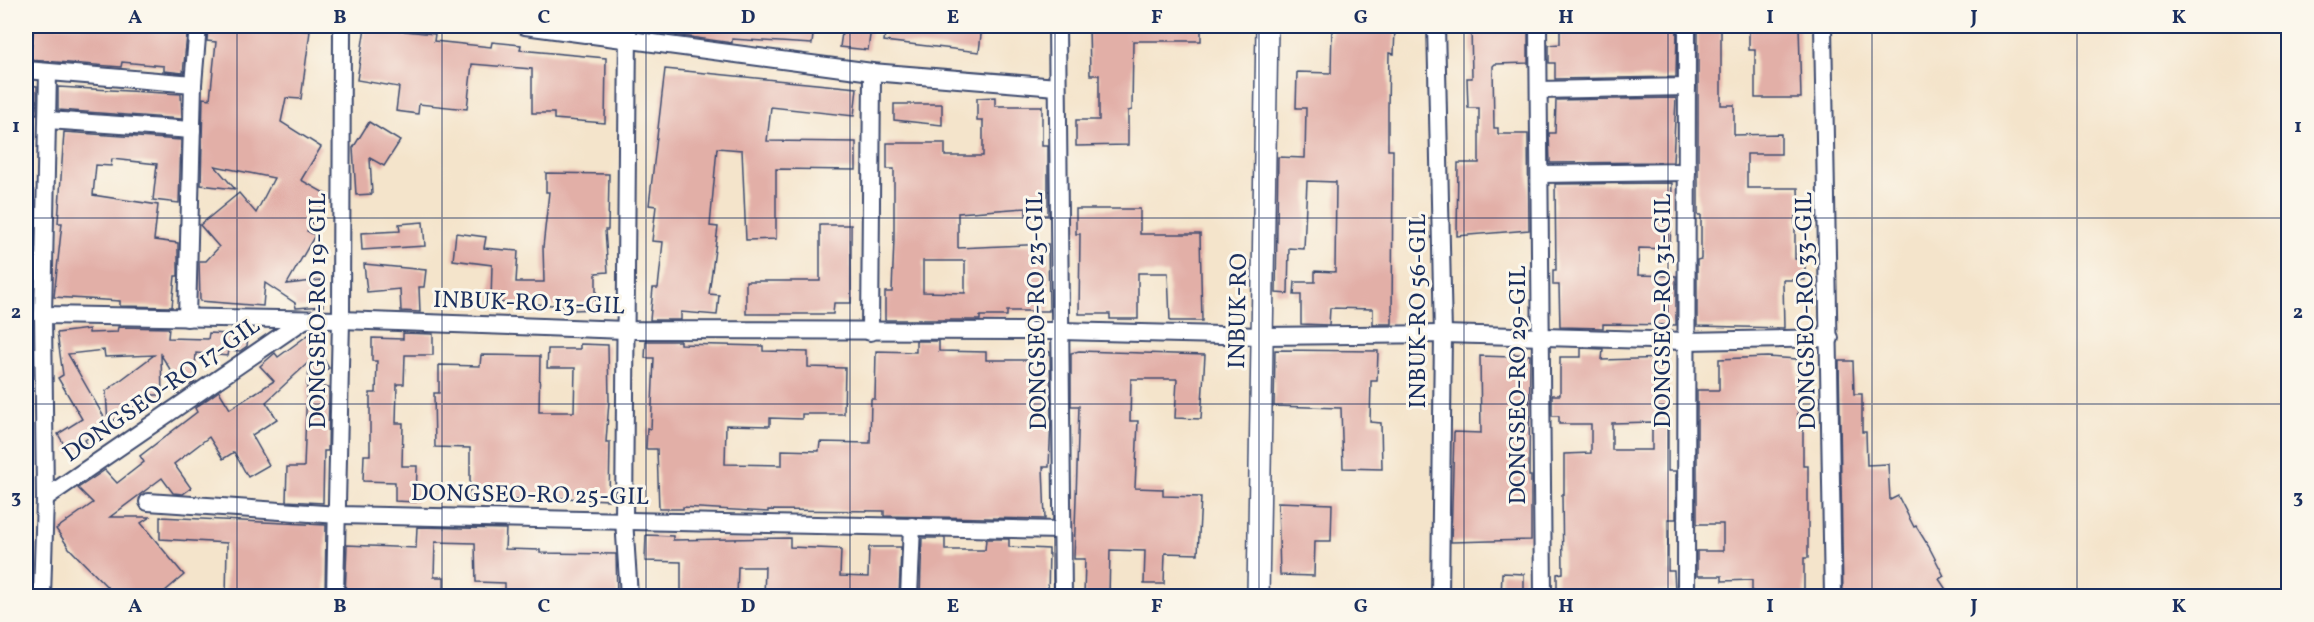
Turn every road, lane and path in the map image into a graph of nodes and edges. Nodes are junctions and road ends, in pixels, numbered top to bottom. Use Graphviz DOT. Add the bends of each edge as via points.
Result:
graph roads {
  1 [pos="198,26"];
  2 [pos="342,26"];
  3 [pos="525,26"];
  4 [pos="1057,26"];
  5 [pos="1267,26"];
  6 [pos="1436,26"];
  7 [pos="1538,26"];
  8 [pos="1687,26"];
  9 [pos="1823,26"];
  10 [pos="628,32"];
  11 [pos="26,70"];
  12 [pos="48,72"];
  13 [pos="872,72"];
  14 [pos="194,84"];
  15 [pos="1058,87"];
  16 [pos="1687,87"];
  17 [pos="1539,90"];
  18 [pos="48,120"];
  19 [pos="192,130"];
  20 [pos="1687,172"];
  21 [pos="1540,174"];
  22 [pos="43,315"];
  23 [pos="187,318"];
  24 [pos="304,320"];
  25 [pos="341,320"];
  26 [pos="626,330"];
  27 [pos="1060,331"];
  28 [pos="870,332"];
  29 [pos="1443,334"];
  30 [pos="1262,336"];
  31 [pos="1541,337"];
  32 [pos="1830,338"];
  33 [pos="1686,341"];
  34 [pos="45,498"];
  35 [pos="148,502"];
  36 [pos="339,515"];
  37 [pos="624,520"];
  38 [pos="912,526"];
  39 [pos="1062,530"];
  40 [pos="42,597"];
  41 [pos="335,597"];
  42 [pos="629,597"];
  43 [pos="909,597"];
  44 [pos="1063,597"];
  45 [pos="1258,597"];
  46 [pos="1440,597"];
  47 [pos="1543,597"];
  48 [pos="1686,597"];
  49 [pos="1833,597"];
  1 -- 14 [label="street"];
  2 -- 25 [label="street, DONGSEO-RO 19-GIL"];
  3 -- 10 [label="street"];
  4 -- 15 [label="street, DONGSEO-RO 23-GIL"];
  5 -- 30 [label="street, INBUK-RO"];
  6 -- 29 [label="street, INBUK-RO 56-GIL"];
  7 -- 17 [label="street, DONGSEO-RO 29-GIL"];
  8 -- 16 [label="street, DONGSEO-RO 31-GIL"];
  9 -- 32 [label="street, DONGSEO-RO 33-GIL"];
  10 -- 13 [label="street"];
  10 -- 26 [label="street"];
  11 -- 12 [label="street"];
  12 -- 14 [label="street"];
  12 -- 18 [label="street, DONGSEO-RO 17-GIL"];
  13 -- 15 [label="street"];
  13 -- 28 [label="street"];
  14 -- 19 [label="street"];
  15 -- 27 [label="street, DONGSEO-RO 23-GIL"];
  16 -- 17 [label="street"];
  16 -- 20 [label="street, DONGSEO-RO 31-GIL"];
  17 -- 21 [label="street, DONGSEO-RO 29-GIL"];
  18 -- 19 [label="street"];
  18 -- 22 [label="street, DONGSEO-RO 17-GIL"];
  19 -- 23 [label="street"];
  20 -- 21 [label="street"];
  20 -- 33 [label="street, DONGSEO-RO 31-GIL"];
  21 -- 31 [label="street, DONGSEO-RO 29-GIL"];
  22 -- 23 [label="street, INBUK-RO 13-GIL"];
  22 -- 34 [label="street, DONGSEO-RO 17-GIL"];
  23 -- 24 [label="street, INBUK-RO 13-GIL"];
  24 -- 25 [label="street, INBUK-RO 13-GIL"];
  24 -- 34 [label="street, DONGSEO-RO 17-GIL"];
  25 -- 26 [label="street, INBUK-RO 13-GIL"];
  25 -- 36 [label="street, DONGSEO-RO 19-GIL"];
  26 -- 28 [label="street, INBUK-RO 13-GIL"];
  26 -- 37 [label="street"];
  27 -- 28 [label="street, INBUK-RO 13-GIL"];
  27 -- 30 [label="street, INBUK-RO 13-GIL"];
  27 -- 39 [label="street, DONGSEO-RO 23-GIL"];
  29 -- 30 [label="street, INBUK-RO 13-GIL"];
  29 -- 31 [label="street, INBUK-RO 13-GIL"];
  29 -- 46 [label="street, INBUK-RO 56-GIL"];
  30 -- 45 [label="street, INBUK-RO"];
  31 -- 33 [label="street, INBUK-RO 13-GIL"];
  31 -- 47 [label="street, DONGSEO-RO 29-GIL"];
  32 -- 33 [label="street, INBUK-RO 13-GIL"];
  32 -- 49 [label="street, DONGSEO-RO 33-GIL"];
  33 -- 48 [label="street, DONGSEO-RO 31-GIL"];
  34 -- 40 [label="street, DONGSEO-RO 17-GIL"];
  35 -- 36 [label="street, DONGSEO-RO 25-GIL"];
  36 -- 37 [label="street, DONGSEO-RO 25-GIL"];
  36 -- 41 [label="street, DONGSEO-RO 19-GIL"];
  37 -- 38 [label="street, DONGSEO-RO 25-GIL"];
  37 -- 42 [label="street"];
  38 -- 39 [label="street, DONGSEO-RO 25-GIL"];
  38 -- 43 [label="street"];
  39 -- 44 [label="street, DONGSEO-RO 23-GIL"];
}
